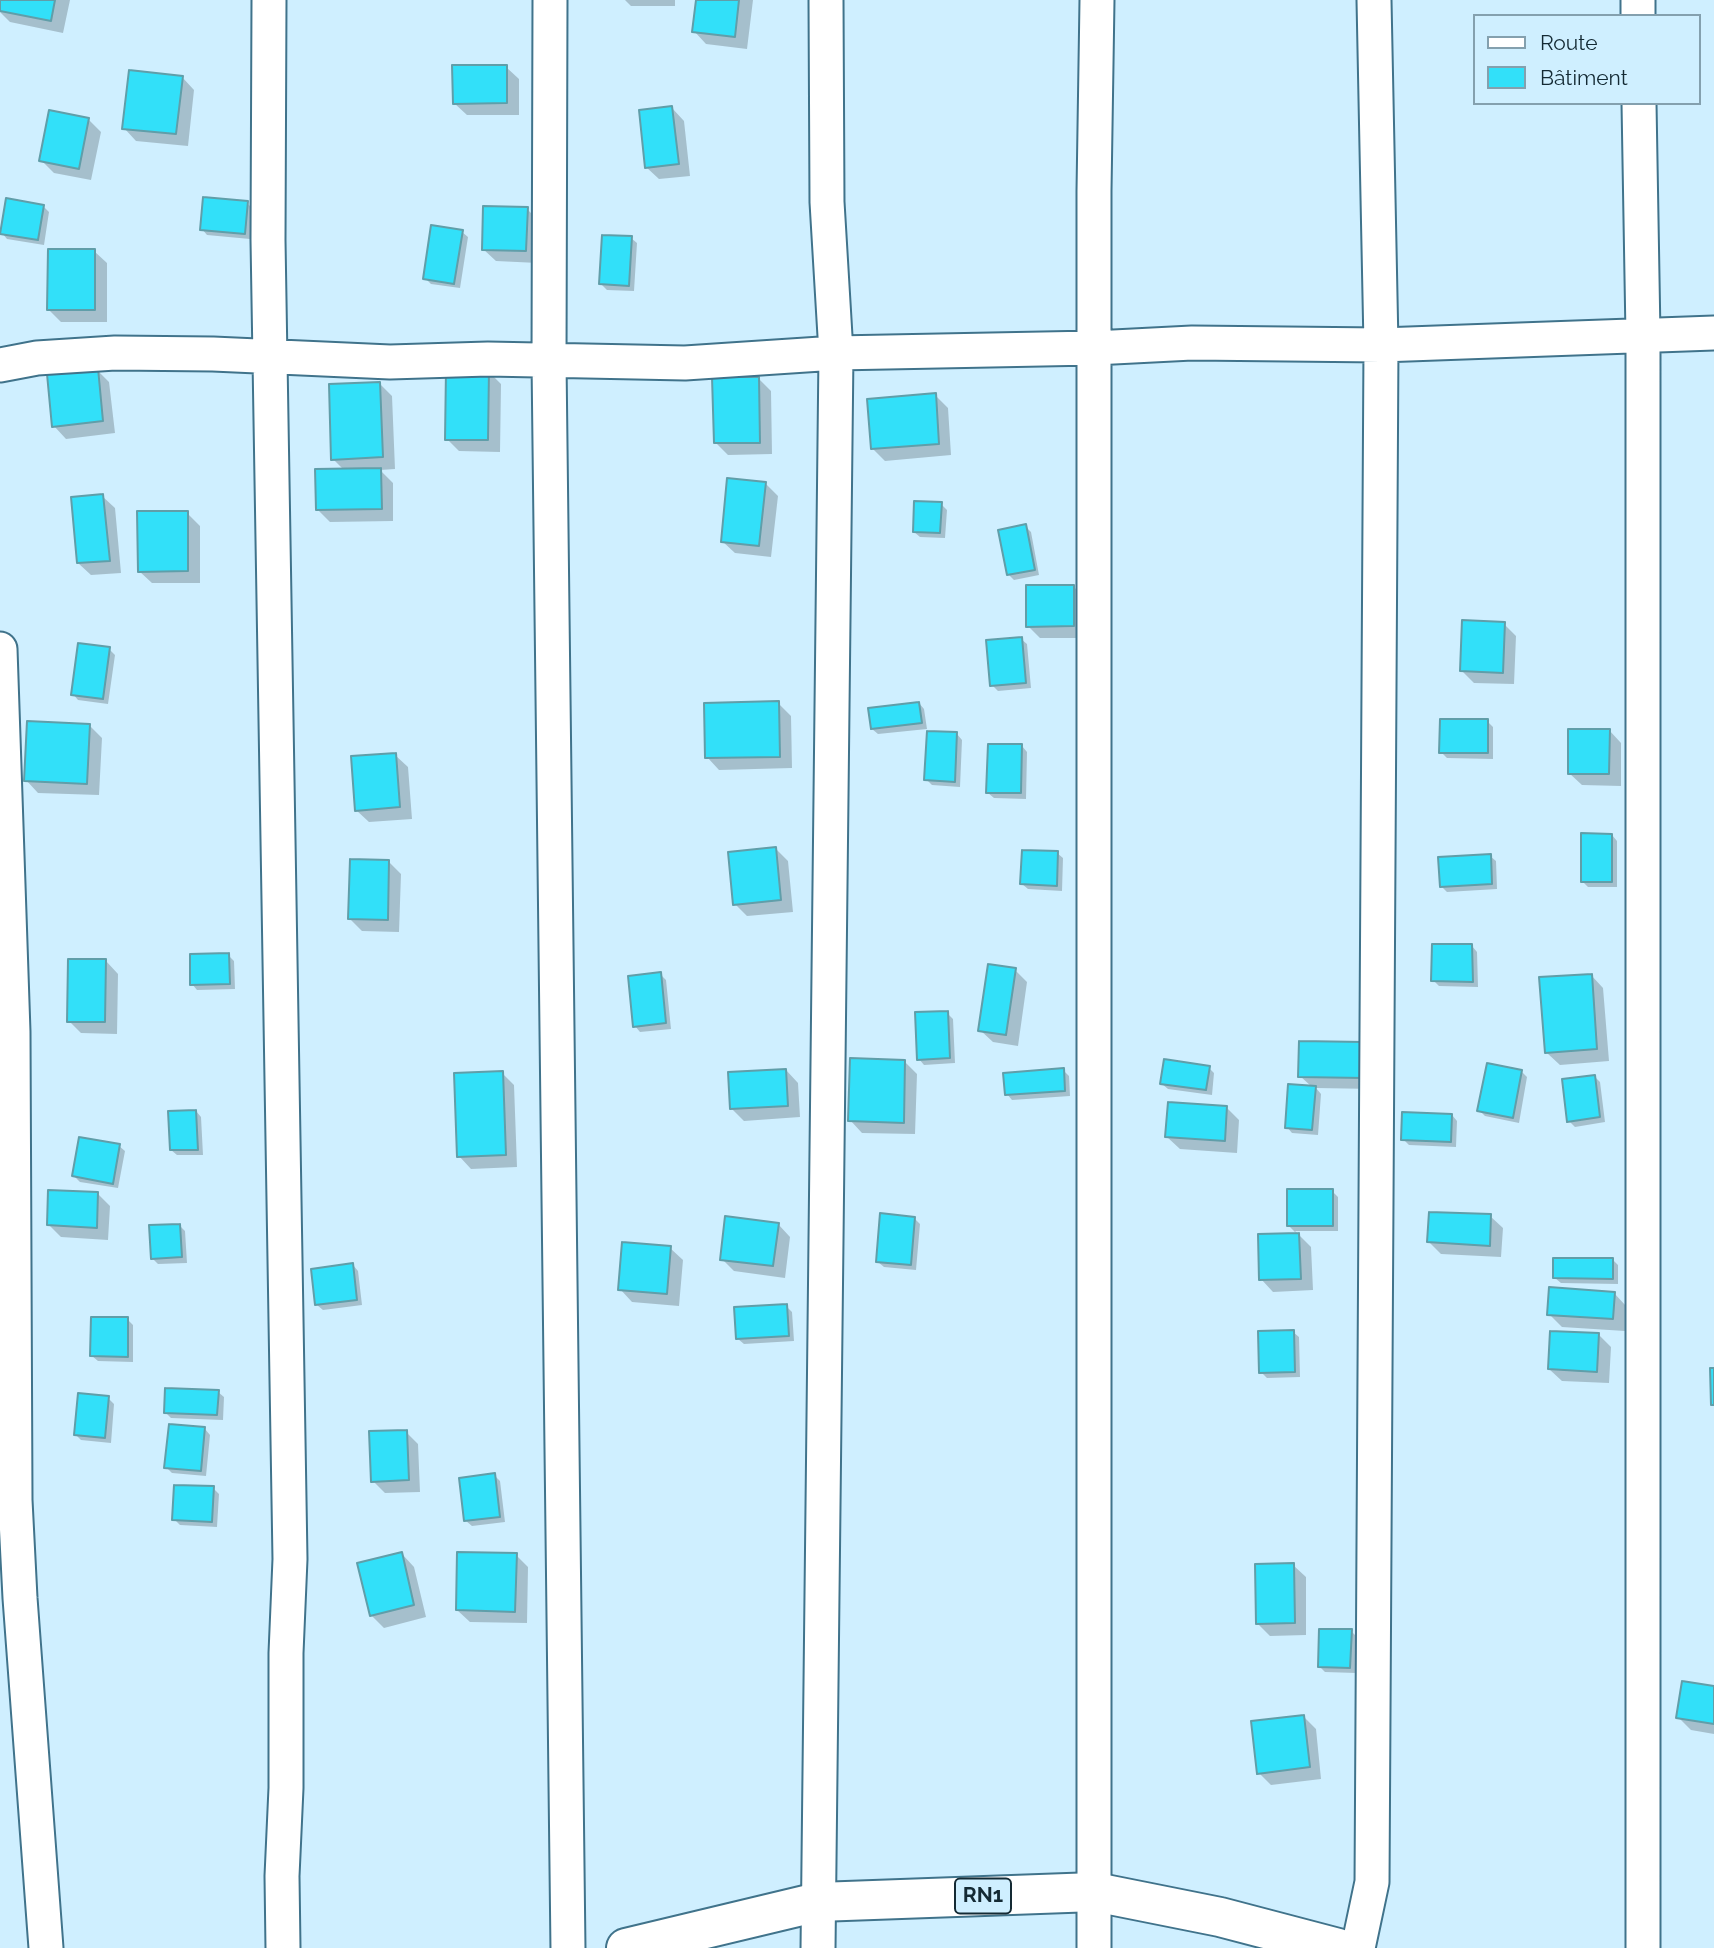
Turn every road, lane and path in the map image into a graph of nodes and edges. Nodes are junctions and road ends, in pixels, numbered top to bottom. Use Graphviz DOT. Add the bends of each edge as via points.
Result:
graph roads {
  1 [pos="269,0"];
  2 [pos="550,0"];
  3 [pos="826,0"];
  4 [pos="1097,0"];
  5 [pos="1374,0"];
  6 [pos="1639,105"];
  7 [pos="1714,333"];
  8 [pos="1643,335"];
  9 [pos="1381,345"];
  10 [pos="1094,348"];
  11 [pos="836,354"];
  12 [pos="271,357"];
  13 [pos="549,361"];
  14 [pos="0,365"];
  15 [pos="0,649"];
  16 [pos="1096,1892"];
  17 [pos="818,1902"];
  18 [pos="46,1948"];
  19 [pos="283,1948"];
  20 [pos="568,1948"];
  21 [pos="626,1948"];
  22 [pos="818,1948"];
  23 [pos="1094,1948"];
  24 [pos="1338,1948"];
  25 [pos="1358,1948"];
  26 [pos="1643,1948"];
  1 -- 12 [label="street"];
  2 -- 13 [label="street"];
  3 -- 11 [label="street" via="827,202"];
  4 -- 10 [label="street"];
  5 -- 9 [label="street"];
  6 -- 8 [label="street"];
  7 -- 8 [label="street"];
  8 -- 9 [label="street"];
  8 -- 26 [label="street"];
  9 -- 10 [label="street" via="1192,343"];
  9 -- 25 [label="street" via="1372,1882"];
  10 -- 11 [label="street"];
  10 -- 16 [label="street"];
  11 -- 13 [label="street" via="685,363"];
  11 -- 17 [label="street"];
  12 -- 13 [label="street"];
  12 -- 14 [label="street" via="115,353"];
  12 -- 19 [label="street" via="290,1559"];
  13 -- 20 [label="street"];
  15 -- 18 [label="street" via="13,1032 15,1500"];
  16 -- 17 [label="highway, RN1"];
  16 -- 23 [label="street"];
  16 -- 24 [label="highway, RN1" via="1220,1917"];
  17 -- 21 [label="highway, RN1"];
  17 -- 22 [label="street"];
}
